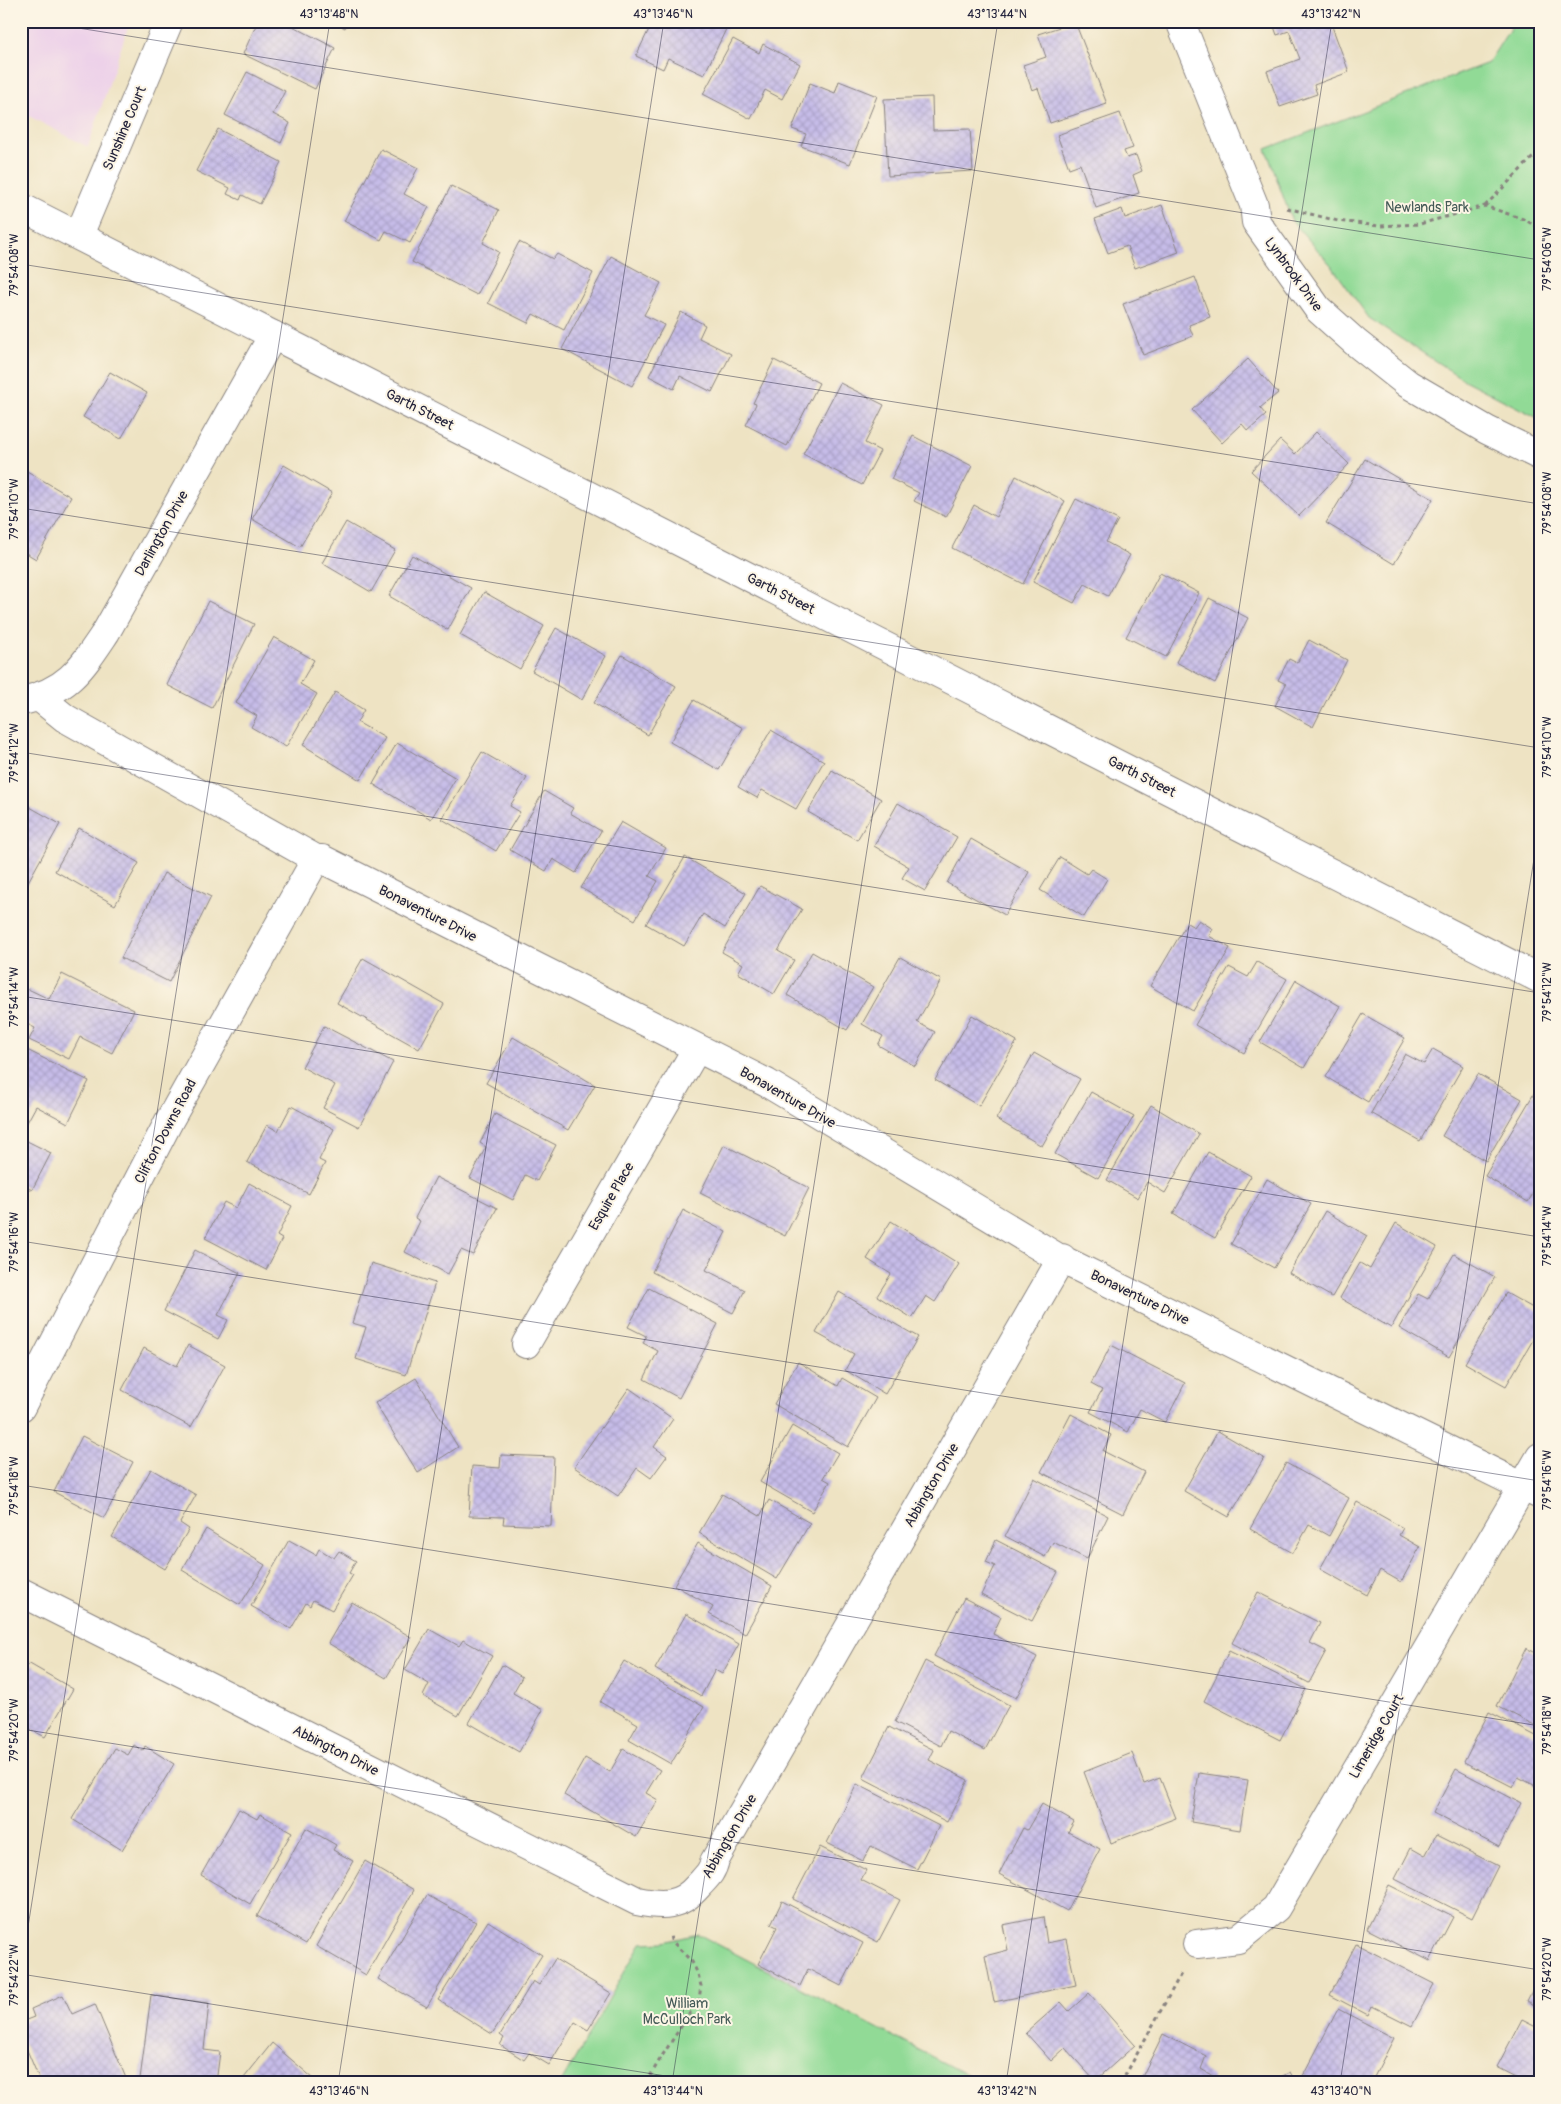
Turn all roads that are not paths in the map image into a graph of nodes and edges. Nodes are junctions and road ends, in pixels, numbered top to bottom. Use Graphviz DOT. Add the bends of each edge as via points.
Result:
graph roads {
  1 [pos="168,21"];
  2 [pos="1180,21"];
  3 [pos="21,207"];
  4 [pos="79,235"];
  5 [pos="272,335"];
  6 [pos="1540,456"];
  7 [pos="30,699"];
  8 [pos="316,859"];
  9 [pos="1540,979"];
  10 [pos="697,1048"];
  11 [pos="1062,1258"];
  12 [pos="526,1344"];
  13 [pos="21,1407"];
  14 [pos="1540,1457"];
  15 [pos="1531,1490"];
  16 [pos="21,1592"];
  17 [pos="1197,1944"];
  1 -- 4 [label="street, Sunshine Court"];
  2 -- 6 [label="street, Lynbrook Drive" via="1254,205 1256,222 1318,309 1408,384 1487,430"];
  3 -- 4 [label="street, Garth Street"];
  4 -- 5 [label="street, Garth Street"];
  5 -- 7 [label="street, Darlington Drive" via="106,632 86,662 64,685"];
  5 -- 9 [label="street, Garth Street"];
  7 -- 8 [label="street, Bonaventure Drive"];
  8 -- 10 [label="street, Bonaventure Drive"];
  8 -- 13 [label="street, Clifton Downs Road" via="168,1120"];
  10 -- 11 [label="street, Bonaventure Drive" via="767,1082"];
  10 -- 12 [label="street, Esquire Place"];
  11 -- 15 [label="street, Bonaventure Drive"];
  11 -- 16 [label="street, Abbington Drive" via="715,1860 712,1871 686,1899 663,1906 637,1901"];
  14 -- 15 [label="street, Limeridge Court"];
  15 -- 17 [label="street, Limeridge Court" via="1276,1908 1238,1940"];
}
